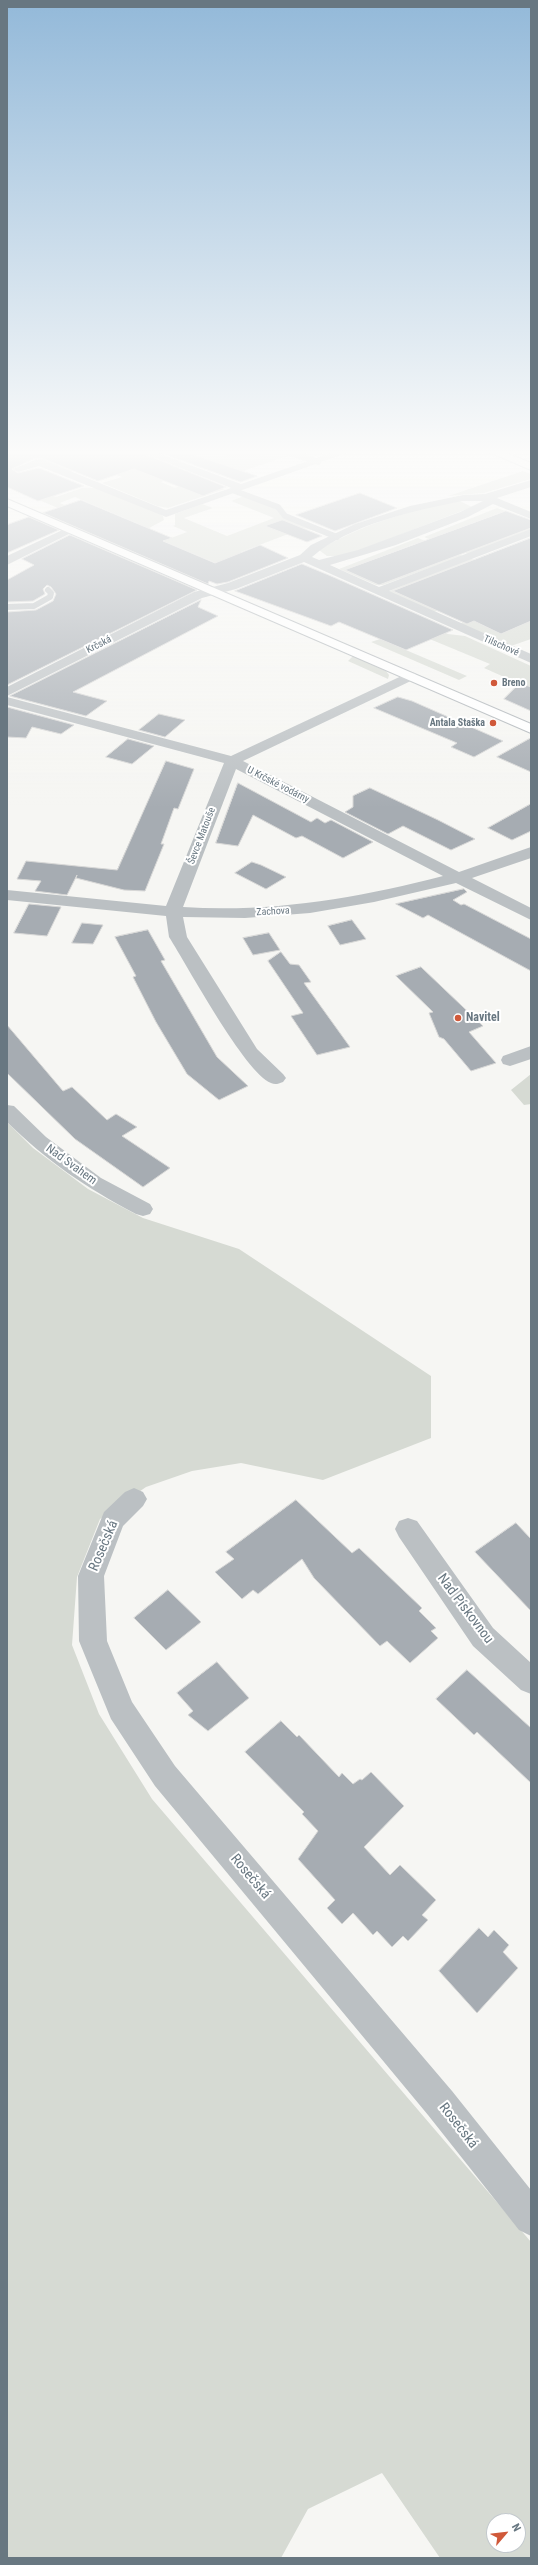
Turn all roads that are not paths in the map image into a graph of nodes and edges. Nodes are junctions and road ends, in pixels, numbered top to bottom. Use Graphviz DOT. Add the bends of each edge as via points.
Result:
graph roads {
  1 [pos="163,569"];
  2 [pos="275,569"];
  3 [pos="328,569"];
  4 [pos="436,569"];
  5 [pos="48,590"];
  6 [pos="215,591"];
  7 [pos="378,591"];
  8 [pos="7,608"];
  9 [pos="531,642"];
  10 [pos="512,651"];
  11 [pos="531,659"];
  12 [pos="410,676"];
  13 [pos="7,692"];
  14 [pos="7,701"];
  15 [pos="531,729"];
  16 [pos="232,761"];
  17 [pos="531,852"];
  18 [pos="458,878"];
  19 [pos="7,895"];
  20 [pos="173,910"];
  21 [pos="531,915"];
  22 [pos="531,1052"];
  23 [pos="510,1060"];
  24 [pos="276,1078"];
  25 [pos="7,1111"];
  26 [pos="143,1209"];
  27 [pos="134,1499"];
  28 [pos="408,1529"];
  29 [pos="531,1681"];
  30 [pos="531,2218"];
  1 -- 6 [label="street"];
  2 -- 6 [label="street, Krčská"];
  3 -- 7 [label="street, Tilschové"];
  4 -- 7 [label="street"];
  5 -- 8 [label="lane" via="51,593 50,597 34,606"];
  6 -- 12 [label="street"];
  6 -- 13 [label="street, Krčská" via="195,596"];
  7 -- 10 [label="street, Tilschové"];
  9 -- 10 [label="street"];
  10 -- 11 [label="street, Tilschové"];
  12 -- 15 [label="street"];
  12 -- 16 [label="street"];
  14 -- 16 [label="street, U Krčské vodárny"];
  16 -- 18 [label="street, U Krčské vodárny"];
  16 -- 20 [label="street, Ševce Matouše"];
  17 -- 18 [label="street, Zachova" via="505,864"];
  18 -- 20 [label="street, Zachova" via="356,902 293,911 244,913"];
  18 -- 21 [label="street, U Krčské vodárny"];
  19 -- 20 [label="street, Zachova"];
  20 -- 24 [label="street" via="178,937 250,1053"];
  22 -- 23 [label="street"];
  25 -- 26 [label="street, Nad Svahem" via="39,1142 94,1183"];
  27 -- 30 [label="street, Rosečská" via="113,1520 91,1576 92,1641 120,1710 165,1776 440,2103"];
  28 -- 29 [label="street, Nad Pískovnou" via="483,1637"];
}
